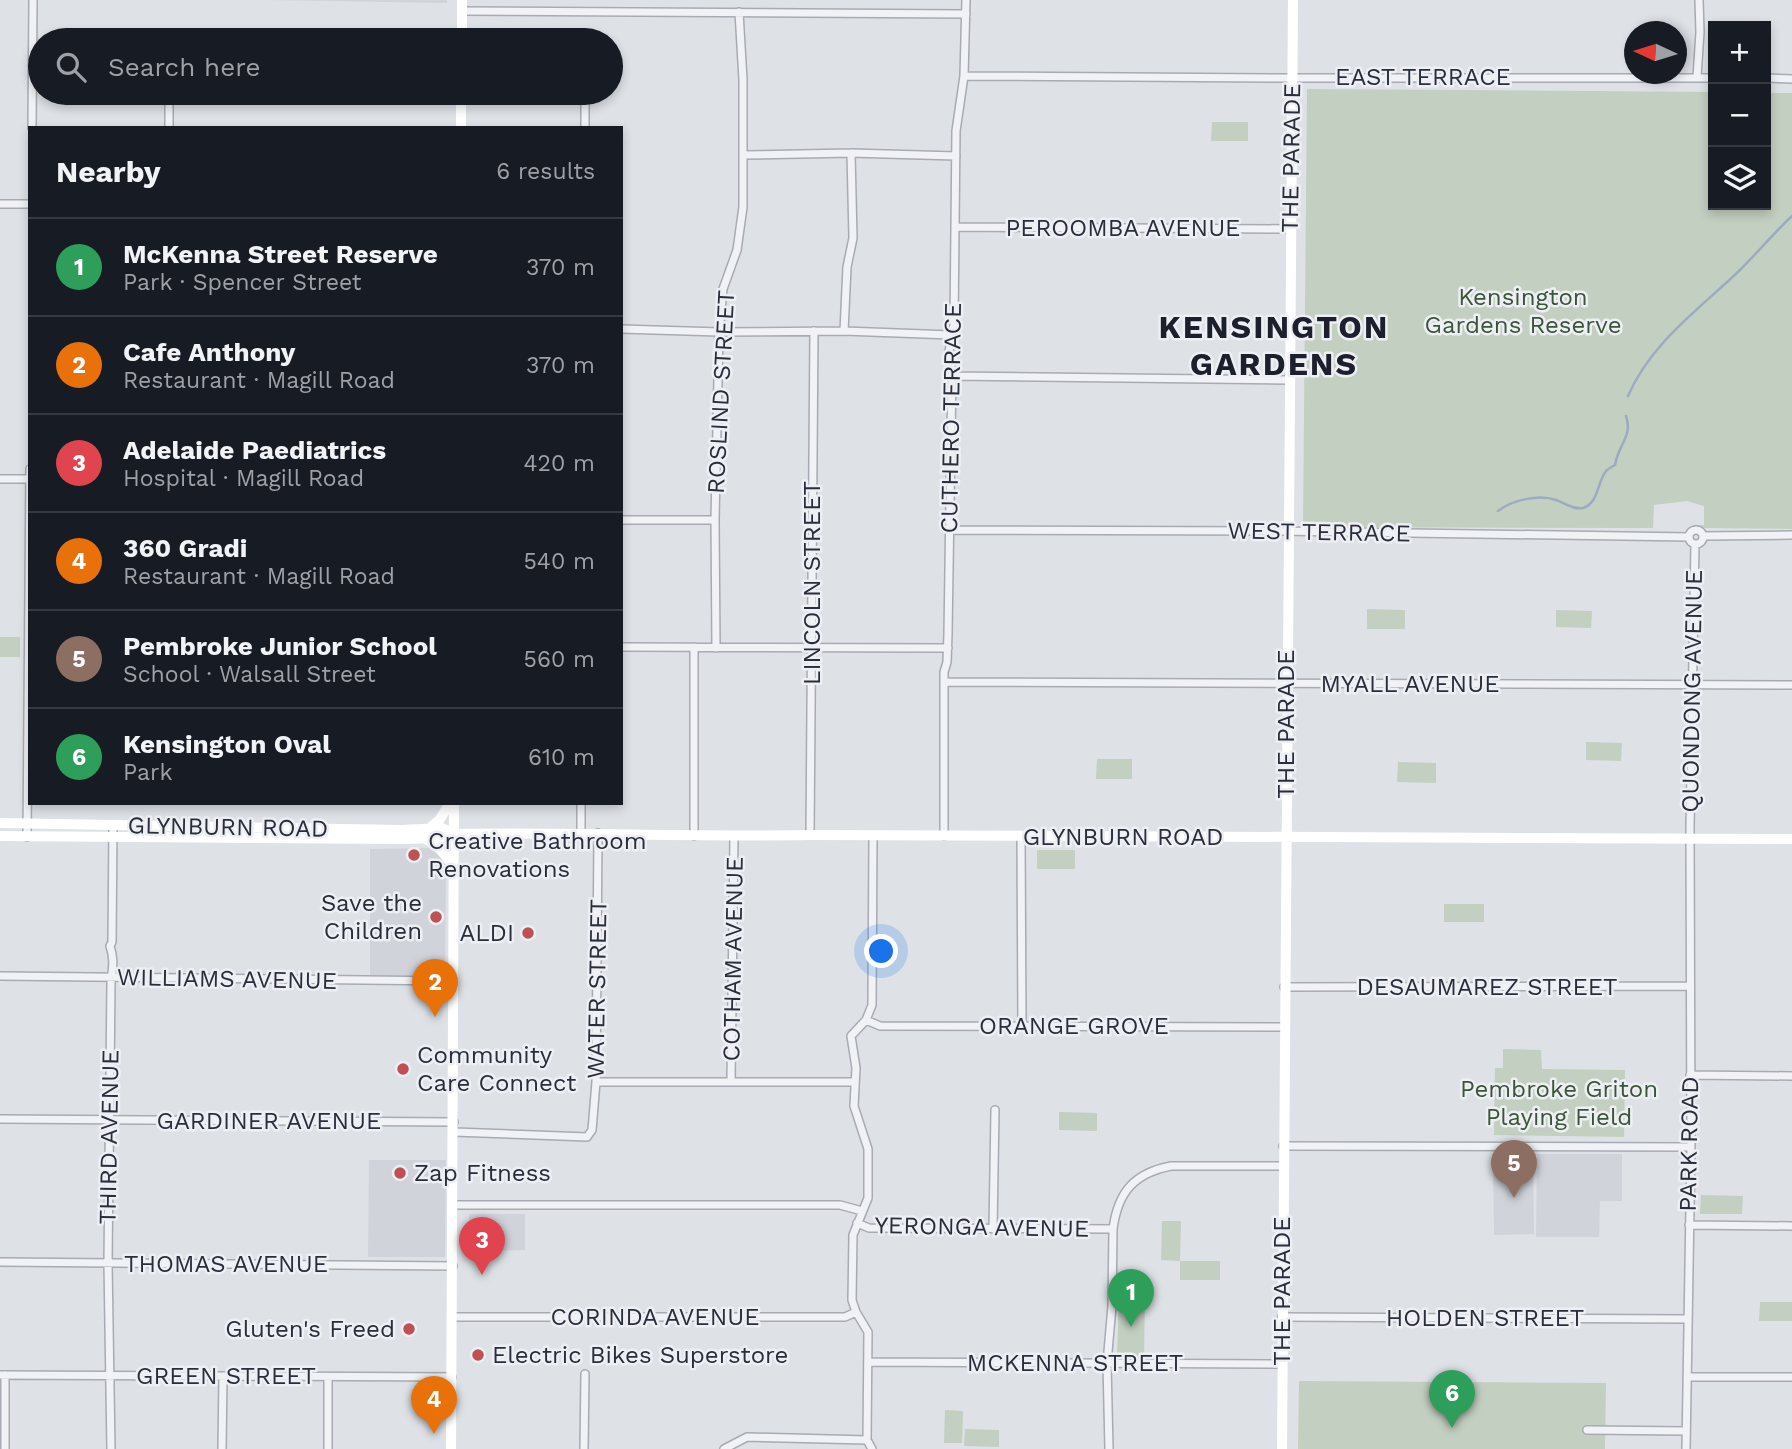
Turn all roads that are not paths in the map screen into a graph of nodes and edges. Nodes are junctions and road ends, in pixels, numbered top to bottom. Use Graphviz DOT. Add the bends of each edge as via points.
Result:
graph roads {
  1 [pos="33,0"];
  2 [pos="602,0"];
  3 [pos="966,0"];
  4 [pos="1293,0"];
  5 [pos="1699,0"];
  6 [pos="462,5"];
  7 [pos="602,10"];
  8 [pos="739,12"];
  9 [pos="966,14"];
  10 [pos="34,28"];
  11 [pos="462,28"];
  12 [pos="964,76"];
  13 [pos="1697,77"];
  14 [pos="1292,78"];
  15 [pos="1708,78"];
  16 [pos="1771,78"];
  17 [pos="1792,79"];
  18 [pos="34,105"];
  19 [pos="169,105"];
  20 [pos="461,105"];
  21 [pos="585,105"];
  22 [pos="32,126"];
  23 [pos="169,126"];
  24 [pos="461,126"];
  25 [pos="585,126"];
  26 [pos="851,153"];
  27 [pos="744,155"];
  28 [pos="956,156"];
  29 [pos="0,204"];
  30 [pos="28,204"];
  31 [pos="955,227"];
  32 [pos="1291,229"];
  33 [pos="623,329"];
  34 [pos="814,331"];
  35 [pos="844,331"];
  36 [pos="719,332"];
  37 [pos="951,335"];
  38 [pos="952,376"];
  39 [pos="1289,380"];
  40 [pos="0,479"];
  41 [pos="28,479"];
  42 [pos="623,520"];
  43 [pos="715,520"];
  44 [pos="949,530"];
  45 [pos="1287,532"];
  46 [pos="1792,535"];
  47 [pos="1703,536"];
  48 [pos="1692,540"];
  49 [pos="623,647"];
  50 [pos="694,647"];
  51 [pos="812,647"];
  52 [pos="716,648"];
  53 [pos="948,648"];
  54 [pos="944,682"];
  55 [pos="1286,683"];
  56 [pos="1694,683"];
  57 [pos="1792,685"];
  58 [pos="28,752"];
  59 [pos="450,805"];
  60 [pos="452,805"];
  61 [pos="581,805"];
  62 [pos="0,823"];
  63 [pos="27,823"];
  64 [pos="113,826"];
  65 [pos="429,829"];
  66 [pos="258,832"];
  67 [pos="581,833"];
  68 [pos="454,834"];
  69 [pos="598,834"];
  70 [pos="810,835"];
  71 [pos="0,836"];
  72 [pos="694,836"];
  73 [pos="734,836"];
  74 [pos="873,836"];
  75 [pos="944,836"];
  76 [pos="1021,836"];
  77 [pos="27,837"];
  78 [pos="1285,837"];
  79 [pos="113,838"];
  80 [pos="423,839"];
  81 [pos="1691,839"];
  82 [pos="1792,839"];
  83 [pos="454,870"];
  84 [pos="0,976"];
  85 [pos="111,978"];
  86 [pos="453,981"];
  87 [pos="1690,986"];
  88 [pos="1284,987"];
  89 [pos="866,1020"];
  90 [pos="1022,1026"];
  91 [pos="1284,1027"];
  92 [pos="1690,1075"];
  93 [pos="1792,1076"];
  94 [pos="596,1082"];
  95 [pos="731,1082"];
  96 [pos="854,1082"];
  97 [pos="995,1110"];
  98 [pos="0,1119"];
  99 [pos="110,1120"];
  100 [pos="454,1127"];
  101 [pos="1283,1146"];
  102 [pos="1691,1147"];
  103 [pos="1282,1166"];
  104 [pos="454,1205"];
  105 [pos="862,1211"];
  106 [pos="857,1223"];
  107 [pos="1689,1225"];
  108 [pos="1792,1226"];
  109 [pos="1113,1228"];
  110 [pos="993,1229"];
  111 [pos="0,1262"];
  112 [pos="108,1263"];
  113 [pos="453,1266"];
  114 [pos="856,1312"];
  115 [pos="452,1317"];
  116 [pos="1282,1317"];
  117 [pos="1687,1319"];
  118 [pos="868,1362"];
  119 [pos="1107,1363"];
  120 [pos="1282,1364"];
  121 [pos="585,1374"];
  122 [pos="2,1375"];
  123 [pos="110,1375"];
  124 [pos="223,1376"];
  125 [pos="328,1377"];
  126 [pos="452,1377"];
  127 [pos="1687,1377"];
  128 [pos="1792,1377"];
  129 [pos="1587,1430"];
  130 [pos="1686,1431"];
  131 [pos="828,1439"];
  132 [pos="867,1440"];
  133 [pos="5,1449"];
  134 [pos="111,1449"];
  135 [pos="222,1449"];
  136 [pos="328,1449"];
  137 [pos="451,1449"];
  138 [pos="584,1449"];
  139 [pos="724,1449"];
  140 [pos="828,1449"];
  141 [pos="872,1449"];
  142 [pos="1109,1449"];
  143 [pos="1282,1449"];
  144 [pos="1686,1449"];
  1 -- 10 [label="street"];
  2 -- 7 [label="street"];
  3 -- 9 [label="street, CUTHERO TERRACE"];
  4 -- 14 [label="main road, THE PARADE"];
  5 -- 13 [label="street"];
  6 -- 7 [label="street"];
  6 -- 11 [label="main road"];
  7 -- 8 [label="street"];
  8 -- 9 [label="street"];
  8 -- 27 [label="street, ROSLIND STREET"];
  9 -- 12 [label="street, CUTHERO TERRACE"];
  12 -- 14 [label="street, EAST TERRACE"];
  12 -- 28 [label="street, CUTHERO TERRACE"];
  13 -- 14 [label="street, EAST TERRACE"];
  13 -- 15 [label="street, EAST TERRACE"];
  14 -- 32 [label="main road, THE PARADE"];
  16 -- 17 [label="street"];
  18 -- 22 [label="street"];
  19 -- 23 [label="street"];
  20 -- 24 [label="main road"];
  21 -- 25 [label="street"];
  26 -- 27 [label="street"];
  26 -- 28 [label="street"];
  26 -- 35 [label="street" via="853,238"];
  27 -- 36 [label="street, ROSLIND STREET" via="737,250 723,289"];
  28 -- 31 [label="street, CUTHERO TERRACE"];
  29 -- 30 [label="street"];
  31 -- 32 [label="street, PEROOMBA AVENUE"];
  31 -- 37 [label="street, CUTHERO TERRACE"];
  32 -- 39 [label="main road, THE PARADE"];
  33 -- 36 [label="street"];
  34 -- 35 [label="street"];
  34 -- 36 [label="street"];
  34 -- 51 [label="street, LINCOLN STREET"];
  35 -- 37 [label="street"];
  36 -- 43 [label="street, ROSLIND STREET"];
  37 -- 38 [label="street, CUTHERO TERRACE"];
  38 -- 39 [label="street"];
  38 -- 44 [label="street, CUTHERO TERRACE"];
  39 -- 45 [label="main road, THE PARADE"];
  40 -- 41 [label="street"];
  42 -- 43 [label="street"];
  43 -- 52 [label="street, ROSLIND STREET"];
  44 -- 45 [label="street, WEST TERRACE"];
  44 -- 53 [label="street, CUTHERO TERRACE"];
  45 -- 48 [label="street, WEST TERRACE"];
  45 -- 55 [label="main road, THE PARADE"];
  46 -- 47 [label="street"];
  47 -- 48 [label="street" via="1700,543"];
  47 -- 48 [label="street, WEST TERRACE" via="1692,531"];
  48 -- 56 [label="street, QUONDONG AVENUE"];
  49 -- 50 [label="street"];
  50 -- 52 [label="street"];
  50 -- 72 [label="street"];
  51 -- 52 [label="street"];
  51 -- 53 [label="street"];
  51 -- 70 [label="street, LINCOLN STREET"];
  53 -- 54 [label="street, CUTHERO TERRACE"];
  54 -- 55 [label="street, MYALL AVENUE"];
  54 -- 75 [label="street, CUTHERO TERRACE"];
  55 -- 56 [label="street, MYALL AVENUE"];
  55 -- 78 [label="main road, THE PARADE"];
  56 -- 57 [label="street, MYALL AVENUE"];
  56 -- 81 [label="street, QUONDONG AVENUE"];
  58 -- 63 [label="street"];
  59 -- 65 [label="main road"];
  60 -- 68 [label="main road"];
  61 -- 67 [label="street"];
  62 -- 63 [label="main road, GLYNBURN ROAD"];
  63 -- 64 [label="main road, GLYNBURN ROAD"];
  63 -- 77 [label="street"];
  64 -- 66 [label="main road, GLYNBURN ROAD"];
  64 -- 79 [label="street, THIRD AVENUE"];
  65 -- 66 [label="main road, GLYNBURN ROAD"];
  65 -- 68 [label="main road, GLYNBURN ROAD" via="442,828"];
  66 -- 79 [label="main road, GLYNBURN ROAD"];
  66 -- 80 [label="main road, GLYNBURN ROAD"];
  67 -- 68 [label="main road, GLYNBURN ROAD"];
  67 -- 69 [label="main road, GLYNBURN ROAD"];
  68 -- 80 [label="main road, GLYNBURN ROAD"];
  68 -- 83 [label="main road"];
  69 -- 72 [label="main road, GLYNBURN ROAD"];
  69 -- 94 [label="street, WATER STREET"];
  70 -- 73 [label="main road, GLYNBURN ROAD"];
  70 -- 74 [label="main road, GLYNBURN ROAD"];
  71 -- 77 [label="main road, GLYNBURN ROAD"];
  72 -- 73 [label="main road, GLYNBURN ROAD"];
  73 -- 95 [label="street, COTHAM AVENUE"];
  74 -- 75 [label="main road, GLYNBURN ROAD"];
  74 -- 89 [label="street" via="872,1005"];
  75 -- 76 [label="main road, GLYNBURN ROAD"];
  76 -- 78 [label="main road, GLYNBURN ROAD"];
  76 -- 90 [label="street"];
  77 -- 79 [label="main road, GLYNBURN ROAD"];
  78 -- 81 [label="main road, GLYNBURN ROAD"];
  78 -- 88 [label="main road, THE PARADE"];
  79 -- 85 [label="street, THIRD AVENUE"];
  80 -- 83 [label="main road" via="444,853"];
  81 -- 82 [label="main road, GLYNBURN ROAD"];
  81 -- 87 [label="street, PARK ROAD"];
  83 -- 86 [label="main road"];
  84 -- 85 [label="street, WILLIAMS AVENUE"];
  85 -- 86 [label="street, WILLIAMS AVENUE"];
  85 -- 99 [label="street, THIRD AVENUE"];
  86 -- 100 [label="main road"];
  87 -- 88 [label="street, DESAUMAREZ STREET"];
  87 -- 92 [label="street, PARK ROAD"];
  88 -- 91 [label="main road, THE PARADE"];
  89 -- 90 [label="street, ORANGE GROVE" via="880,1026"];
  89 -- 96 [label="street" via="851,1036"];
  90 -- 91 [label="street, ORANGE GROVE"];
  91 -- 101 [label="main road, THE PARADE"];
  92 -- 93 [label="street"];
  92 -- 102 [label="street, PARK ROAD"];
  94 -- 95 [label="street"];
  94 -- 100 [label="street, WATER STREET" via="592,1130 587,1137"];
  95 -- 96 [label="street"];
  96 -- 105 [label="street" via="855,1112 868,1149 869,1188"];
  97 -- 110 [label="street"];
  98 -- 99 [label="street, GARDINER AVENUE"];
  99 -- 100 [label="street, GARDINER AVENUE"];
  99 -- 112 [label="street, THIRD AVENUE"];
  100 -- 104 [label="main road"];
  101 -- 102 [label="street"];
  101 -- 103 [label="main road, THE PARADE"];
  102 -- 107 [label="street, PARK ROAD"];
  103 -- 109 [label="street, YERONGA AVENUE" via="1154,1169 1138,1177 1127,1190"];
  103 -- 116 [label="main road, THE PARADE"];
  104 -- 105 [label="street, YERONGA AVENUE" via="839,1205"];
  104 -- 113 [label="main road"];
  105 -- 106 [label="street"];
  106 -- 110 [label="street, YERONGA AVENUE" via="869,1228"];
  106 -- 114 [label="street" via="852,1300"];
  107 -- 108 [label="street"];
  107 -- 117 [label="street, PARK ROAD"];
  109 -- 110 [label="street, YERONGA AVENUE"];
  109 -- 119 [label="street"];
  111 -- 112 [label="street, THOMAS AVENUE"];
  112 -- 113 [label="street, THOMAS AVENUE"];
  112 -- 123 [label="street, THIRD AVENUE"];
  113 -- 115 [label="main road"];
  114 -- 115 [label="street, CORINDA AVENUE" via="845,1317"];
  114 -- 118 [label="street" via="868,1332"];
  115 -- 126 [label="main road"];
  116 -- 117 [label="street, HOLDEN STREET"];
  116 -- 120 [label="main road, THE PARADE"];
  117 -- 127 [label="street, PARK ROAD"];
  118 -- 119 [label="street, MCKENNA STREET"];
  118 -- 132 [label="street"];
  119 -- 120 [label="street, MCKENNA STREET"];
  119 -- 142 [label="street"];
  120 -- 143 [label="main road, THE PARADE"];
  121 -- 138 [label="street"];
  122 -- 123 [label="street, GREEN STREET"];
  122 -- 133 [label="street"];
  123 -- 124 [label="street, GREEN STREET"];
  123 -- 134 [label="street, THIRD AVENUE"];
  124 -- 125 [label="street, GREEN STREET"];
  124 -- 135 [label="street"];
  125 -- 126 [label="street, GREEN STREET"];
  125 -- 136 [label="street"];
  126 -- 137 [label="main road"];
  127 -- 128 [label="street"];
  127 -- 130 [label="street, PARK ROAD"];
  129 -- 130 [label="street"];
  130 -- 144 [label="street, PARK ROAD"];
  131 -- 132 [label="street"];
  131 -- 139 [label="street" via="747,1437"];
  131 -- 140 [label="street"];
  132 -- 141 [label="street"];
}
